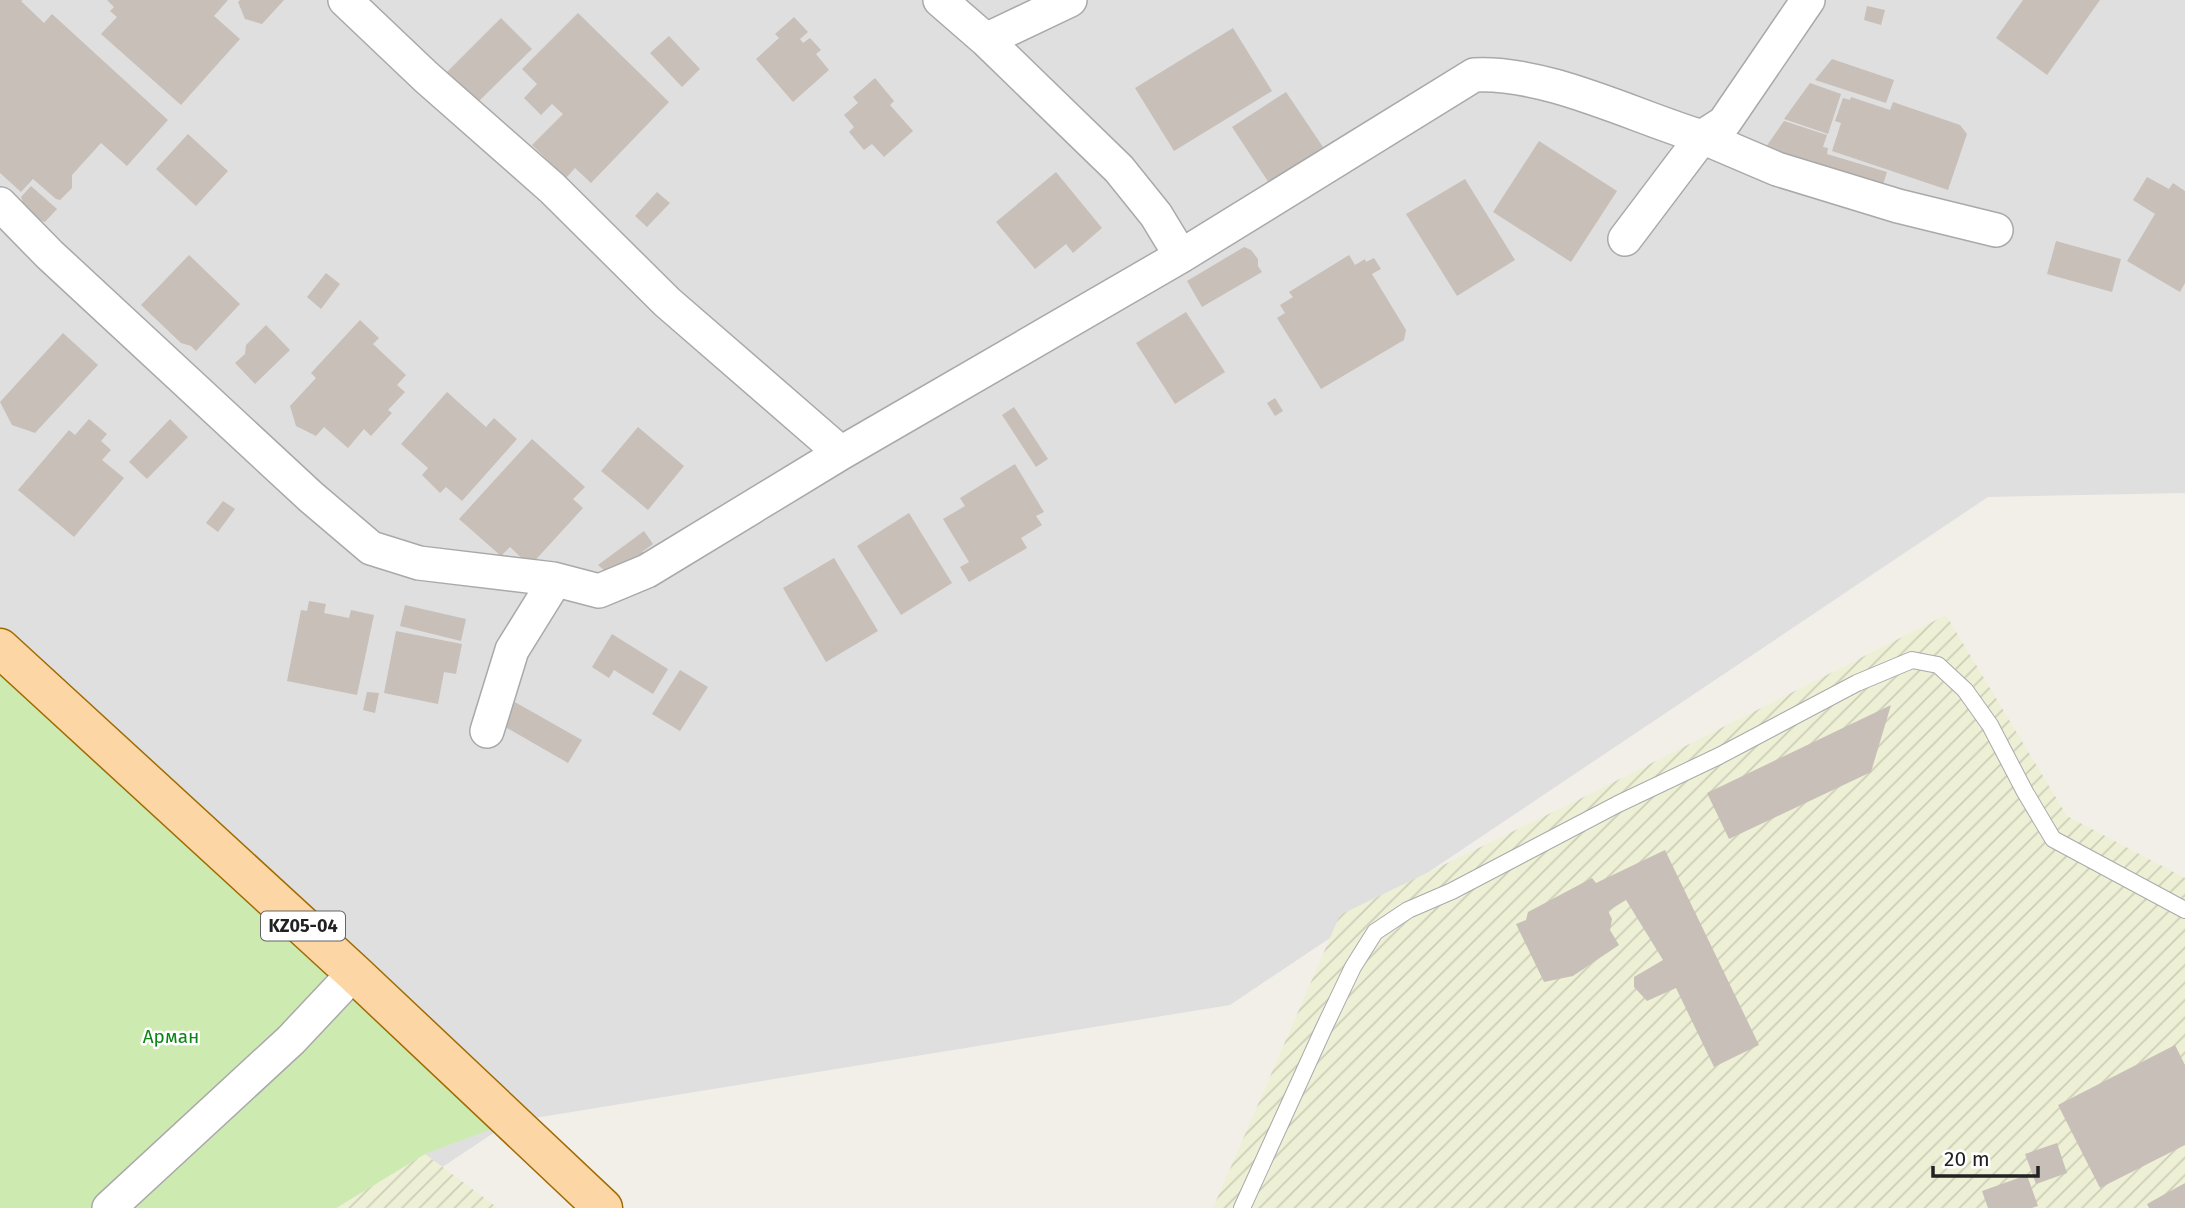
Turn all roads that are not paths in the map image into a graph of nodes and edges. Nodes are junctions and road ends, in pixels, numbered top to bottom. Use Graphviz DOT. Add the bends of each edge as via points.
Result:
graph roads {
  1 [pos="345,0"];
  2 [pos="940,0"];
  3 [pos="1070,0"];
  4 [pos="1808,0"];
  5 [pos="986,40"];
  6 [pos="1702,137"];
  7 [pos="0,204"];
  8 [pos="1996,230"];
  9 [pos="1625,239"];
  10 [pos="1181,256"];
  11 [pos="841,453"];
  12 [pos="553,579"];
  13 [pos="0,648"];
  14 [pos="487,731"];
  15 [pos="2185,910"];
  16 [pos="354,973"];
  17 [pos="109,1208"];
  18 [pos="603,1208"];
  19 [pos="1241,1208"];
  1 -- 11 [label="street" via="552,188 667,302"];
  2 -- 5 [label="street"];
  3 -- 5 [label="street"];
  4 -- 6 [label="street" via="1724,122"];
  5 -- 10 [label="street" via="1119,169"];
  6 -- 8 [label="street" via="1789,172"];
  6 -- 9 [label="street"];
  6 -- 10 [label="street" via="1561,88 1498,74 1474,75"];
  7 -- 12 [label="street" via="311,498 372,548 419,563"];
  10 -- 11 [label="street"];
  11 -- 12 [label="street" via="647,571 599,590"];
  12 -- 14 [label="street" via="512,650"];
  13 -- 16 [label="main road, KZ05-04"];
  15 -- 19 [label="lane" via="2053,839 1990,725 1965,690 1938,665 1912,660 1857,683 1408,910 1375,932 1353,967"];
  16 -- 17 [label="street" via="290,1040"];
  16 -- 18 [label="main road, KZ05-04"];
}
